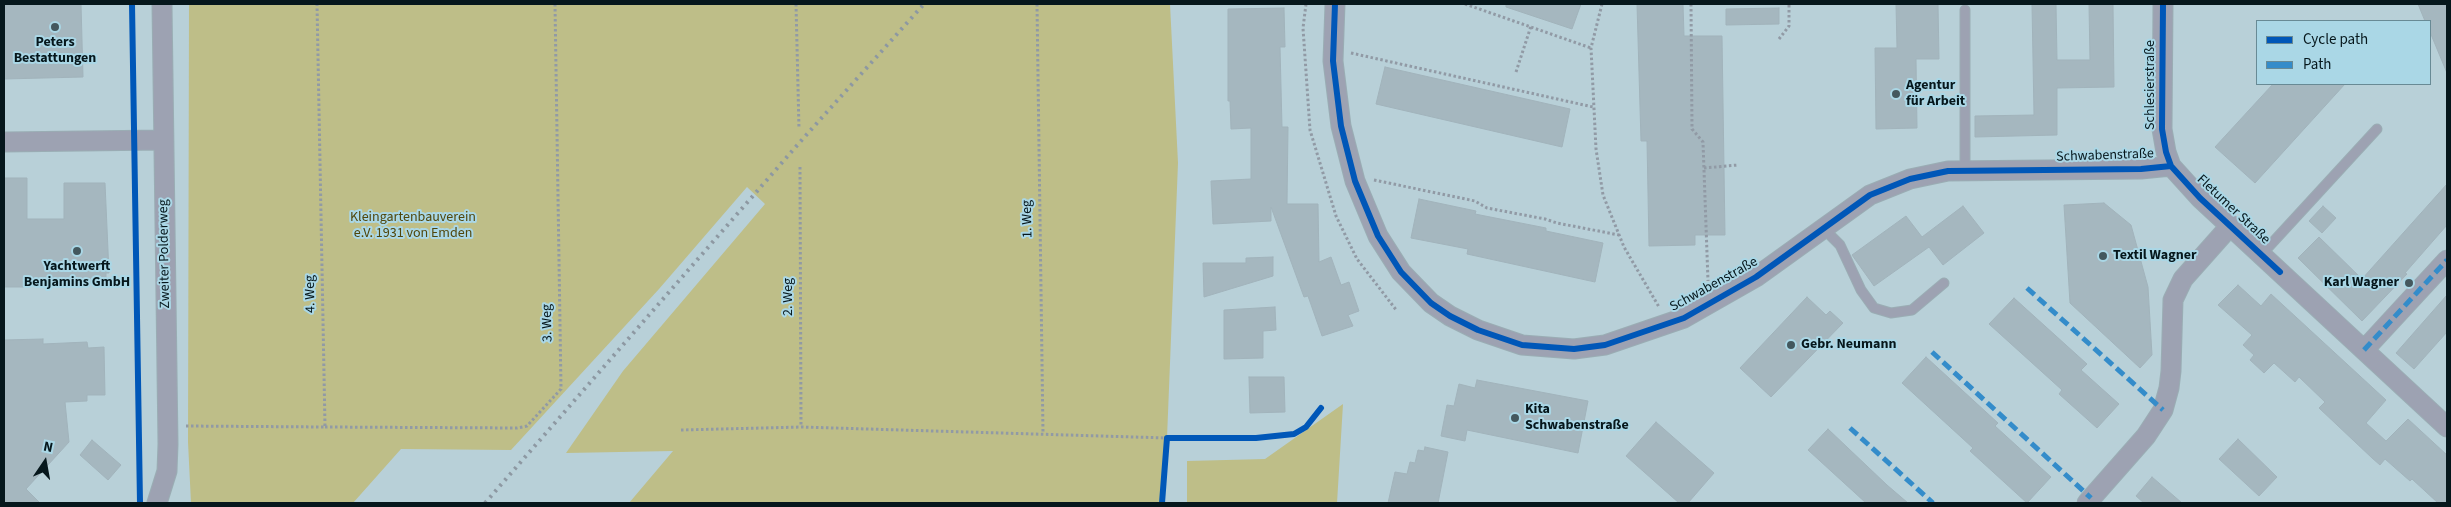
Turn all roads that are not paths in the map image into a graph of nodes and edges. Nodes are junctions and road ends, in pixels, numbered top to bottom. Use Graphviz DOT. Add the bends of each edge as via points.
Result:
graph roads {
  1 [pos="162,4"];
  2 [pos="1335,4"];
  3 [pos="2163,4"];
  4 [pos="1965,10"];
  5 [pos="2377,129"];
  6 [pos="162,140"];
  7 [pos="4,142"];
  8 [pos="2171,166"];
  9 [pos="1965,171"];
  10 [pos="2231,225"];
  11 [pos="1824,229"];
  12 [pos="2262,254"];
  13 [pos="2447,260"];
  14 [pos="1944,283"];
  15 [pos="2364,350"];
  16 [pos="2447,427"];
  17 [pos="157,503"];
  18 [pos="2087,503"];
  1 -- 6 [label="street, Zweiter Polderweg"];
  2 -- 11 [label="street, Schwabenstraße" via="1334,49 1341,126 1355,181 1378,236 1401,272 1431,302 1478,330 1522,345 1574,349 1605,345 1669,324 1709,305"];
  3 -- 8 [label="street, Schlesierstraße" via="2162,129"];
  4 -- 9 [label="lane"];
  5 -- 12 [label="lane"];
  6 -- 7 [label="street"];
  6 -- 17 [label="street, Zweiter Polderweg" via="168,426 167,471"];
  8 -- 9 [label="street, Schwabenstraße"];
  8 -- 10 [label="street, Fletumer Straße"];
  9 -- 11 [label="street, Schwabenstraße" via="1934,173 1896,183 1870,196"];
  10 -- 12 [label="street, Fletumer Straße"];
  10 -- 18 [label="street" via="2183,279 2173,300 2171,371 2163,410 2146,436"];
  11 -- 14 [label="lane" via="1840,245 1861,290 1874,308 1890,313 1912,310"];
  12 -- 15 [label="street, Fletumer Straße"];
  13 -- 15 [label="street"];
  15 -- 16 [label="street, Fletumer Straße"];
}
